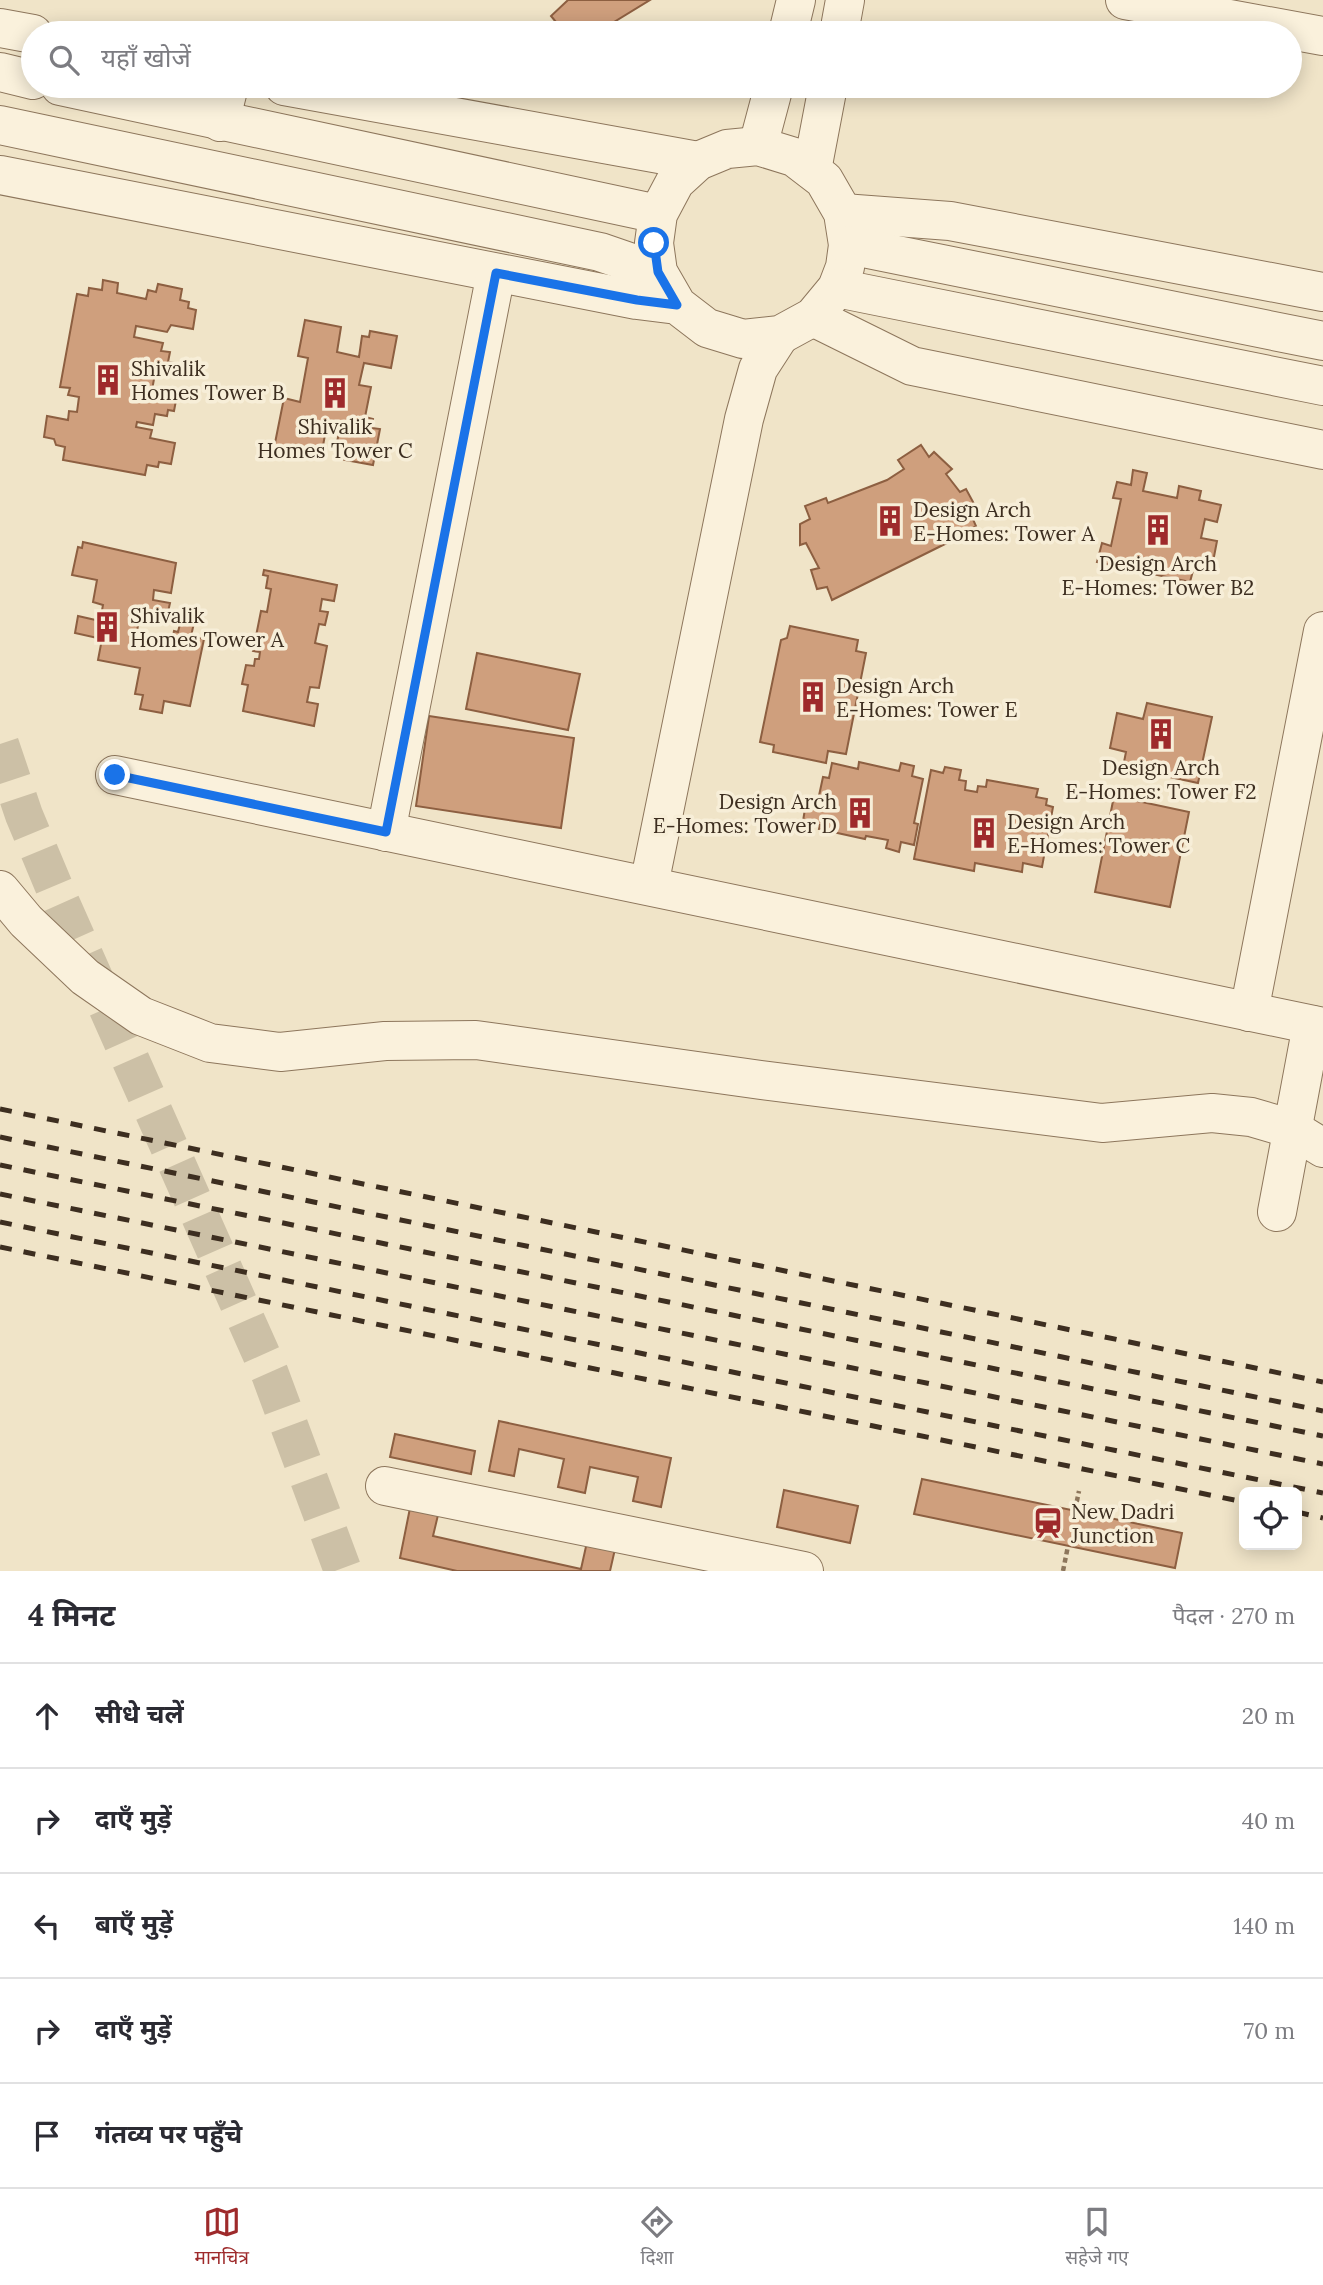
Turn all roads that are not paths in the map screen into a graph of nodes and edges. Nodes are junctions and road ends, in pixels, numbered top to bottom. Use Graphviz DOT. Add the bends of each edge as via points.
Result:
graph roads {
  1 [pos="796,0"];
  2 [pos="845,0"];
  3 [pos="1125,0"];
  4 [pos="791,21"];
  5 [pos="841,21"];
  6 [pos="1240,21"];
  7 [pos="0,28"];
  8 [pos="21,32"];
  9 [pos="1302,32"];
  10 [pos="1323,36"];
  11 [pos="0,72"];
  12 [pos="21,77"];
  13 [pos="170,98"];
  14 [pos="350,98"];
  15 [pos="771,98"];
  16 [pos="826,98"];
  17 [pos="225,104"];
  18 [pos="0,125"];
  19 [pos="758,146"];
  20 [pos="698,161"];
  21 [pos="811,170"];
  22 [pos="0,176"];
  23 [pos="658,214"];
  24 [pos="845,229"];
  25 [pos="658,272"];
  26 [pos="496,273"];
  27 [pos="837,288"];
  28 [pos="1323,292"];
  29 [pos="677,305"];
  30 [pos="813,317"];
  31 [pos="706,328"];
  32 [pos="780,335"];
  33 [pos="1323,341"];
  34 [pos="1323,386"];
  35 [pos="744,419"];
  36 [pos="1323,450"];
  37 [pos="1323,631"];
  38 [pos="115,775"];
  39 [pos="386,832"];
  40 [pos="649,885"];
  41 [pos="0,891"];
  42 [pos="1249,1012"];
  43 [pos="1318,1026"];
  44 [pos="1308,1138"];
  45 [pos="1277,1212"];
  46 [pos="385,1486"];
  47 [pos="679,1559"];
  48 [pos="804,1571"];
  1 -- 4 [label="street"];
  2 -- 5 [label="street"];
  3 -- 6 [label="street"];
  7 -- 8 [label="street"];
  9 -- 10 [label="street"];
  11 -- 12 [label="street"];
  13 -- 17 [label="street"];
  14 -- 20 [label="street"];
  15 -- 19 [label="street"];
  16 -- 21 [label="street"];
  17 -- 23 [label="street"];
  18 -- 25 [label="street" via="600,252"];
  19 -- 20 [label="street" via="727,149"];
  19 -- 21 [label="street" via="794,157"];
  20 -- 23 [label="street" via="675,182"];
  21 -- 24 [label="street" via="824,180"];
  22 -- 26 [label="street"];
  23 -- 25 [label="street" via="654,243"];
  24 -- 27 [label="street" via="845,267"];
  24 -- 28 [label="street" via="950,221"];
  24 -- 33 [label="street"];
  25 -- 29 [label="street"];
  26 -- 29 [label="street"];
  26 -- 39 [label="street"];
  27 -- 30 [label="street"];
  27 -- 34 [label="street"];
  29 -- 31 [label="street"];
  30 -- 32 [label="street"];
  30 -- 36 [label="street" via="912,366"];
  31 -- 32 [label="street" via="743,339"];
  31 -- 35 [label="street" via="735,368"];
  32 -- 35 [label="street" via="758,369"];
  35 -- 40 [label="street"];
  37 -- 42 [label="street"];
  38 -- 39 [label="street"];
  39 -- 40 [label="street"];
  40 -- 42 [label="street"];
  41 -- 44 [label="street" via="85,977 141,1016 211,1043 280,1052 385,1041 476,1040 1102,1123 1212,1113 1251,1117"];
  42 -- 43 [label="street"];
  43 -- 44 [label="street"];
  44 -- 45 [label="street"];
  46 -- 47 [label="street"];
  47 -- 48 [label="street"];
}
